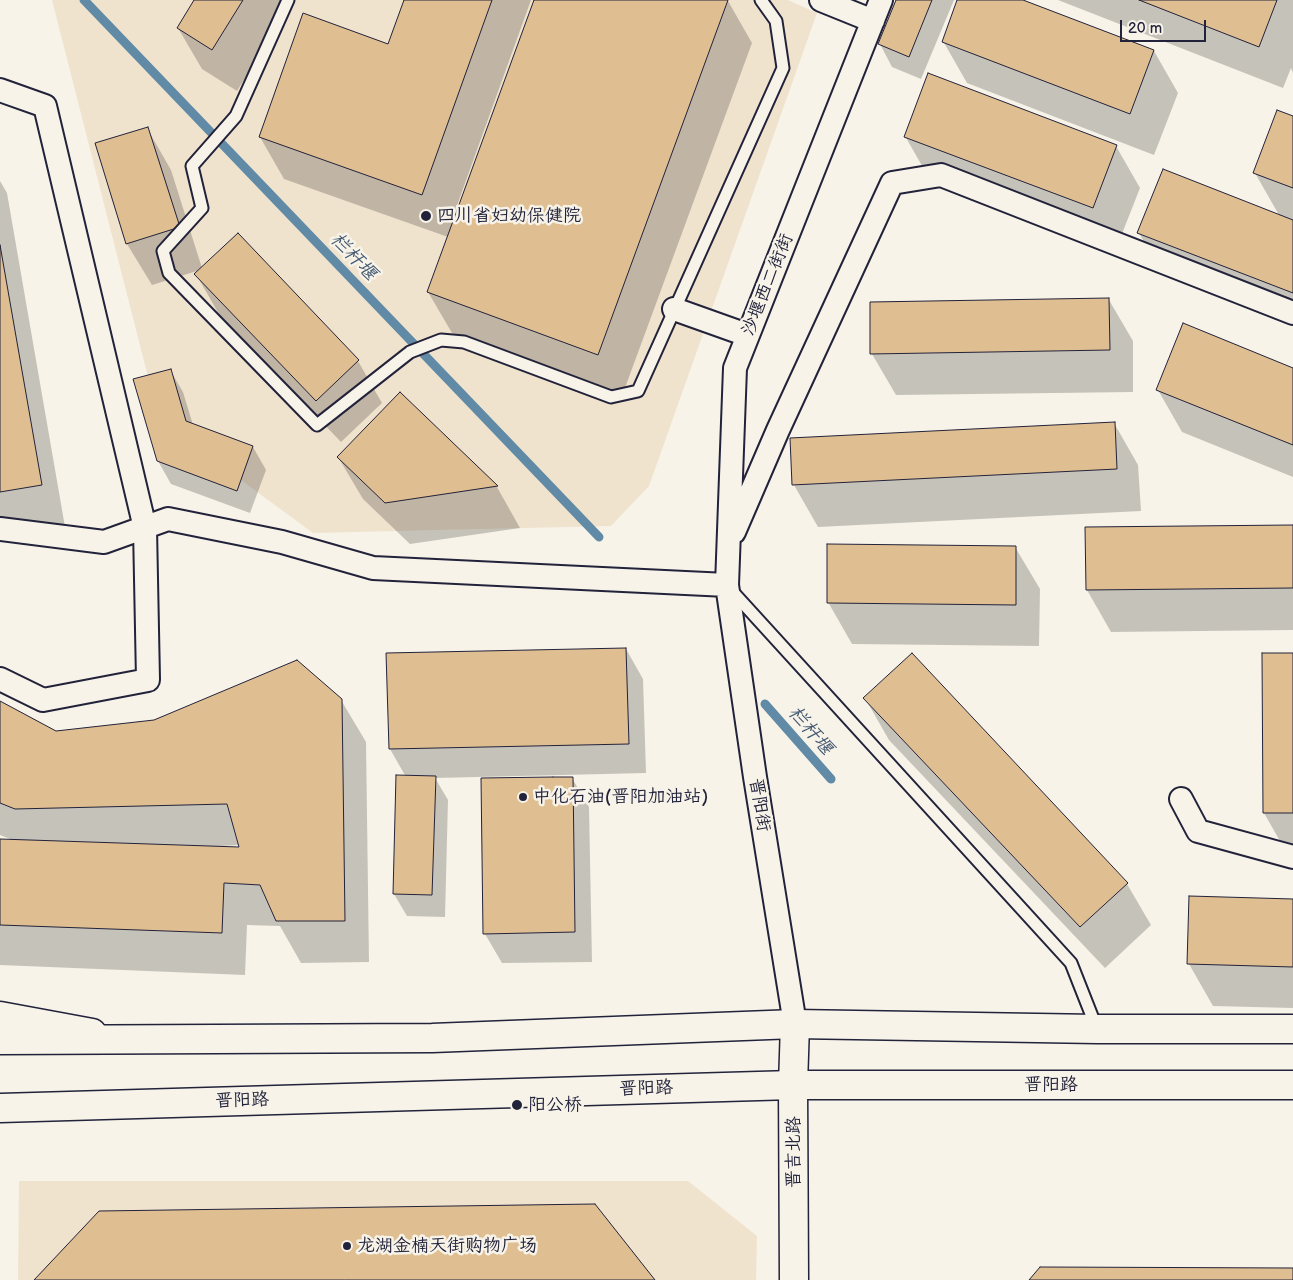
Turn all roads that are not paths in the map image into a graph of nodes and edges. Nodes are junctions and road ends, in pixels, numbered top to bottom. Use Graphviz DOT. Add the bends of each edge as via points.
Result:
graph roads {
  1 [pos="288,0"];
  2 [pos="761,0"];
  3 [pos="821,0"];
  4 [pos="881,0"];
  5 [pos="873,21"];
  6 [pos="0,90"];
  7 [pos="674,309"];
  8 [pos="1293,313"];
  9 [pos="747,336"];
  10 [pos="145,528"];
  11 [pos="0,529"];
  12 [pos="728,544"];
  13 [pos="727,584"];
  14 [pos="0,679"];
  15 [pos="1180,799"];
  16 [pos="1293,857"];
  17 [pos="0,1016"];
  18 [pos="795,1024"];
  19 [pos="1097,1029"];
  20 [pos="1293,1029"];
  21 [pos="0,1040"];
  22 [pos="133,1040"];
  23 [pos="793,1085"];
  24 [pos="1293,1085"];
  25 [pos="0,1108"];
  26 [pos="794,1280"];
  1 -- 7 [label="lane" via="236,116 192,166 202,208 163,252 169,273 317,425 410,352 441,340 464,342 611,397 638,391"];
  2 -- 7 [label="lane" via="776,21 783,68"];
  3 -- 5 [label="street"];
  4 -- 5 [label="street, 沙堰西二街街"];
  5 -- 9 [label="street, 沙堰西二街街"];
  6 -- 10 [label="street" via="45,106"];
  7 -- 9 [label="street"];
  8 -- 12 [label="street" via="941,175 892,183"];
  9 -- 12 [label="street, 沙堰西二街街" via="734,368"];
  10 -- 11 [label="street" via="104,542"];
  10 -- 13 [label="street" via="168,519 282,542 374,568"];
  10 -- 14 [label="street" via="148,680 43,700"];
  12 -- 13 [label="street, 沙堰西二街街"];
  13 -- 18 [label="street, 晋阳街"];
  13 -- 19 [label="lane" via="1071,963"];
  15 -- 16 [label="street" via="1198,831"];
  17 -- 22 [label="main road"];
  18 -- 19 [label="main road"];
  18 -- 22 [label="main road" via="432,1038"];
  18 -- 23 [label="main road, 晋吉北路"];
  19 -- 20 [label="main road"];
  21 -- 22 [label="main road"];
  23 -- 24 [label="main road, 晋阳路"];
  23 -- 25 [label="main road, 晋阳路"];
  23 -- 26 [label="main road, 晋吉北路"];
}
